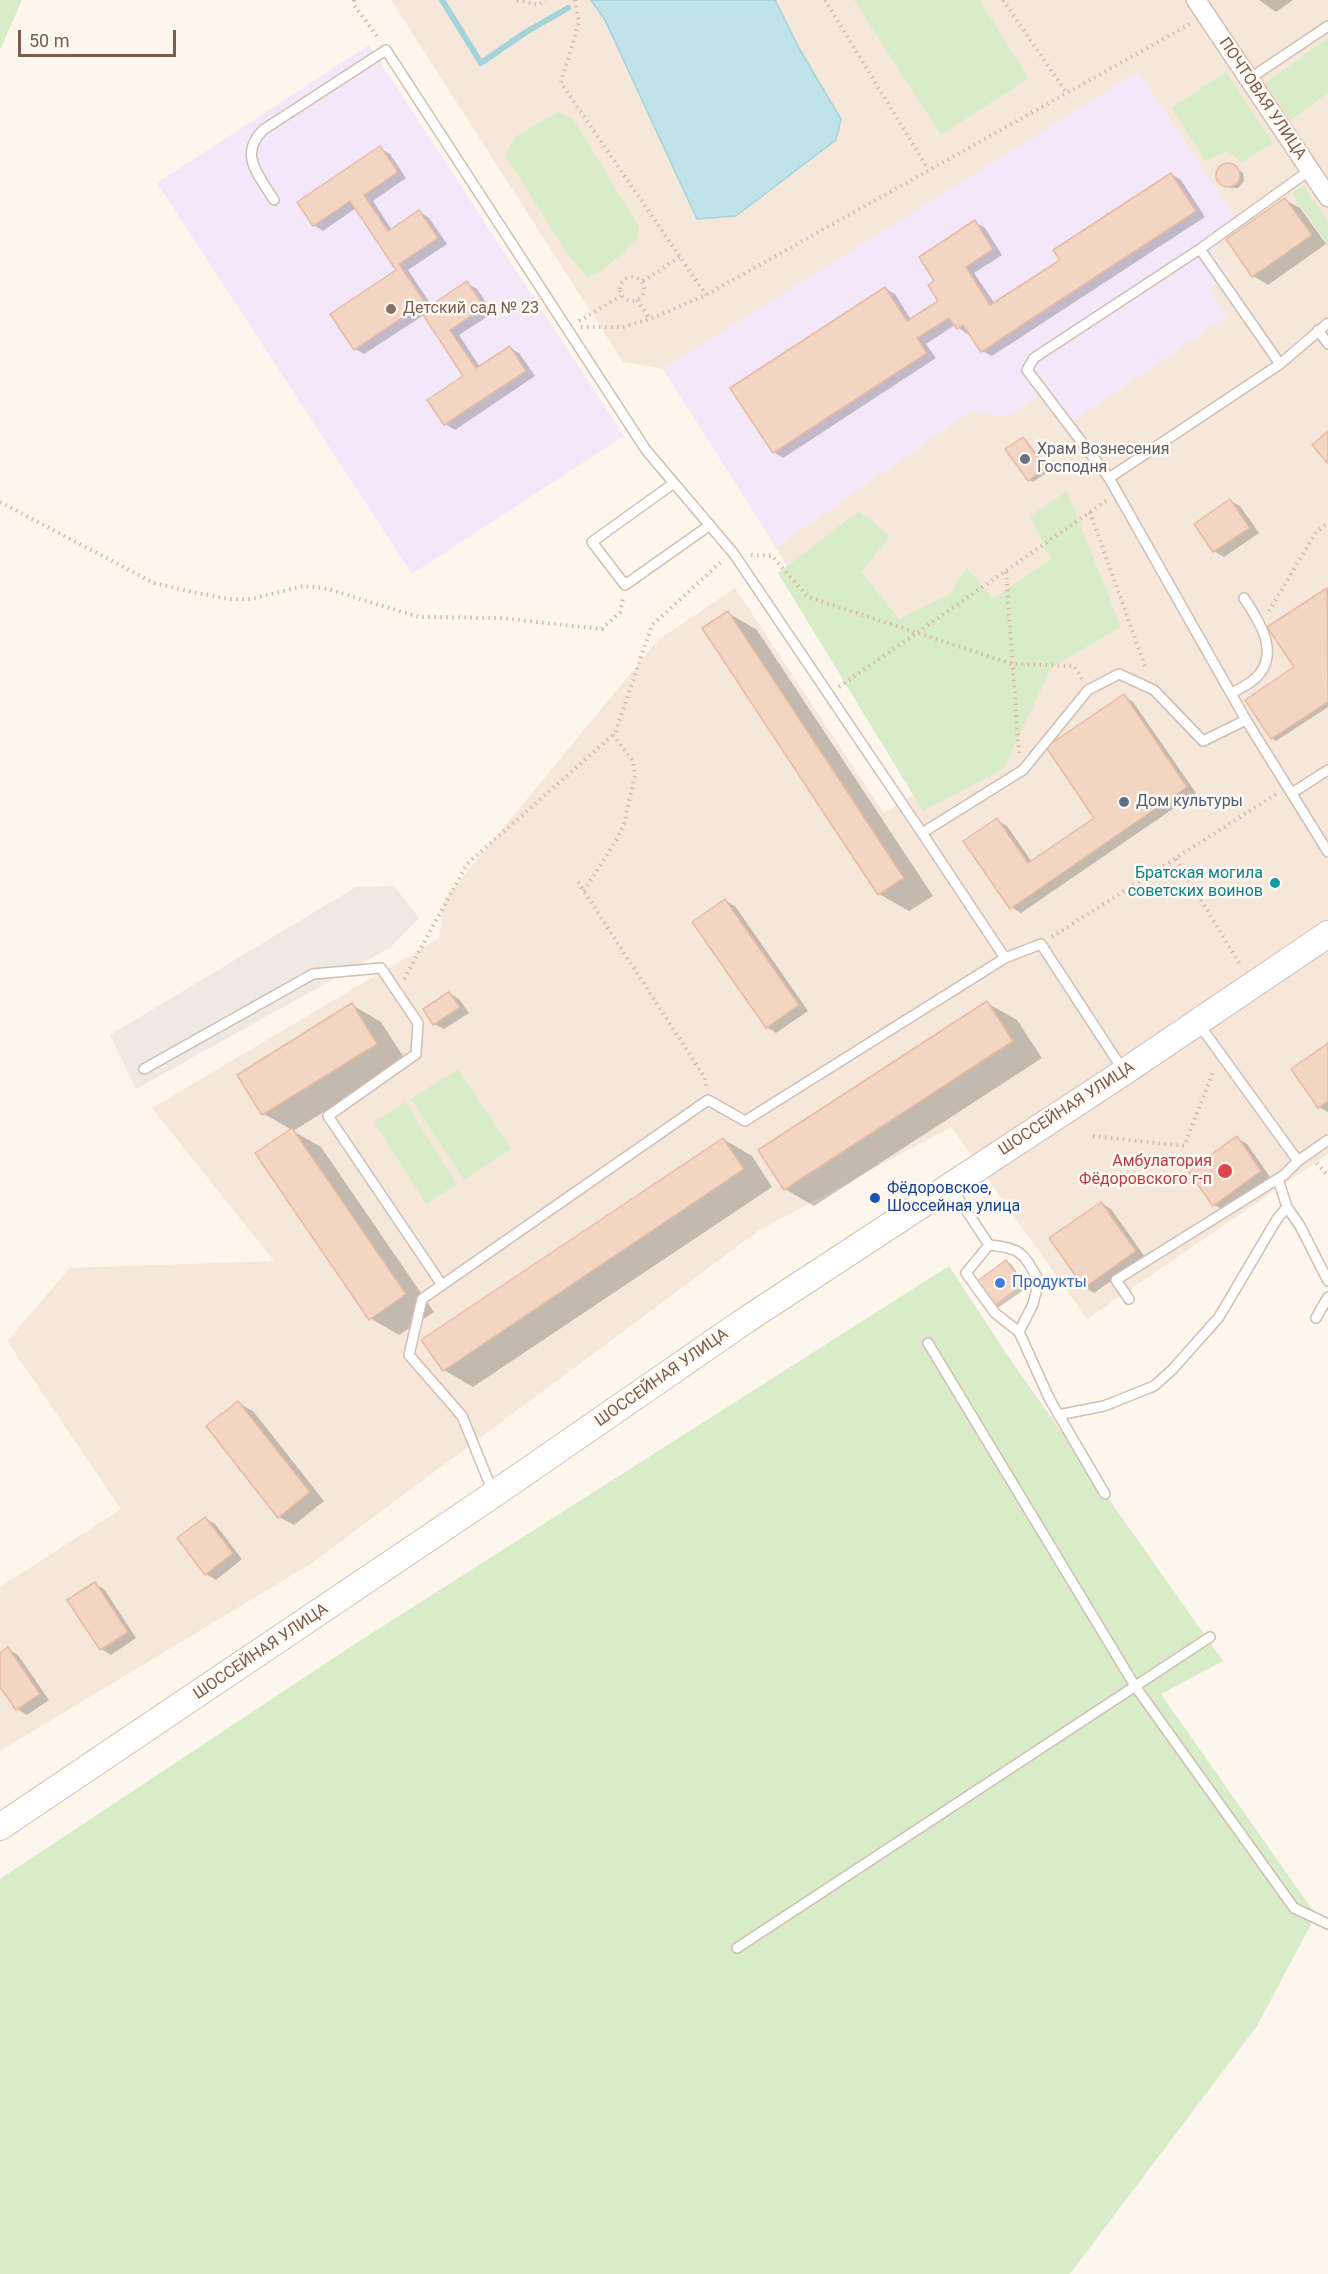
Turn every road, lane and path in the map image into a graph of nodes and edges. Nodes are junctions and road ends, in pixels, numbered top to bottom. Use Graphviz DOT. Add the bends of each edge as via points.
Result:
graph roads {
  1 [pos="354,0"];
  2 [pos="517,0"];
  3 [pos="545,0"];
  4 [pos="575,0"];
  5 [pos="825,0"];
  6 [pos="1004,0"];
  7 [pos="1196,0"];
  8 [pos="1206,15"];
  9 [pos="1328,26"];
  10 [pos="386,50"];
  11 [pos="1249,79"];
  12 [pos="1066,92"];
  13 [pos="928,169"];
  14 [pos="1310,170"];
  15 [pos="1328,197"];
  16 [pos="274,200"];
  17 [pos="1200,249"];
  18 [pos="680,257"];
  19 [pos="642,281"];
  20 [pos="706,295"];
  21 [pos="622,296"];
  22 [pos="637,300"];
  23 [pos="650,320"];
  24 [pos="1328,323"];
  25 [pos="568,328"];
  26 [pos="1318,330"];
  27 [pos="1328,344"];
  28 [pos="1280,364"];
  29 [pos="1109,478"];
  30 [pos="674,483"];
  31 [pos="1119,492"];
  32 [pos="0,502"];
  33 [pos="1090,512"];
  34 [pos="1328,523"];
  35 [pos="710,525"];
  36 [pos="733,553"];
  37 [pos="1006,571"];
  38 [pos="624,585"];
  39 [pos="1244,598"];
  40 [pos="1261,624"];
  41 [pos="917,633"];
  42 [pos="1012,664"];
  43 [pos="1088,690"];
  44 [pos="1154,690"];
  45 [pos="1232,693"];
  46 [pos="828,694"];
  47 [pos="1246,720"];
  48 [pos="613,735"];
  49 [pos="1023,770"];
  50 [pos="1328,770"];
  51 [pos="1290,790"];
  52 [pos="922,833"];
  53 [pos="1328,852"];
  54 [pos="1176,859"];
  55 [pos="578,882"];
  56 [pos="584,891"];
  57 [pos="1328,934"];
  58 [pos="1041,944"];
  59 [pos="1005,958"];
  60 [pos="1253,984"];
  61 [pos="397,992"];
  62 [pos="1198,1023"];
  63 [pos="1220,1055"];
  64 [pos="144,1069"];
  65 [pos="1124,1072"];
  66 [pos="708,1100"];
  67 [pos="1093,1136"];
  68 [pos="1328,1140"];
  69 [pos="1298,1161"];
  70 [pos="1278,1179"];
  71 [pos="950,1185"];
  72 [pos="1287,1208"];
  73 [pos="989,1245"];
  74 [pos="1328,1281"];
  75 [pos="442,1285"];
  76 [pos="1328,1297"];
  77 [pos="1129,1299"];
  78 [pos="1316,1318"];
  79 [pos="1019,1332"];
  80 [pos="928,1343"];
  81 [pos="1058,1414"];
  82 [pos="494,1494"];
  83 [pos="1105,1494"];
  84 [pos="1210,1637"];
  85 [pos="1135,1686"];
  86 [pos="0,1827"];
  87 [pos="1328,1924"];
  88 [pos="737,1948"];
  1 -- 10 [label="path"];
  2 -- 3 [label="path" via="539,4"];
  4 -- 18 [label="path" via="579,22 561,83"];
  5 -- 13 [label="path"];
  6 -- 12 [label="path"];
  7 -- 8 [label="street, ПОЧТОВАЯ УЛИЦА"];
  8 -- 11 [label="street, ПОЧТОВАЯ УЛИЦА"];
  8 -- 12 [label="path"];
  9 -- 11 [label="lane"];
  10 -- 16 [label="lane" via="253,140 250,154"];
  10 -- 25 [label="lane"];
  11 -- 14 [label="street, ПОЧТОВАЯ УЛИЦА"];
  12 -- 13 [label="path"];
  13 -- 20 [label="path"];
  14 -- 15 [label="street, ПОЧТОВАЯ УЛИЦА"];
  14 -- 17 [label="lane"];
  17 -- 28 [label="lane"];
  17 -- 29 [label="lane" via="1034,358 1028,370"];
  18 -- 19 [label="path"];
  18 -- 20 [label="path"];
  19 -- 21 [label="path" via="629,277 622,281"];
  19 -- 22 [label="path" via="645,288"];
  20 -- 23 [label="path"];
  21 -- 22 [label="path" via="628,301"];
  21 -- 25 [label="path"];
  22 -- 23 [label="path"];
  23 -- 25 [label="path" via="623,327"];
  24 -- 26 [label="lane"];
  25 -- 30 [label="lane" via="646,450"];
  26 -- 27 [label="lane"];
  26 -- 28 [label="lane"];
  28 -- 29 [label="lane"];
  29 -- 31 [label="lane"];
  30 -- 35 [label="lane"];
  30 -- 38 [label="lane" via="592,542"];
  31 -- 33 [label="path"];
  31 -- 45 [label="lane"];
  32 -- 38 [label="path" via="154,583 230,599 250,599 304,586 328,589 418,617 500,618 602,629 620,612"];
  33 -- 37 [label="path"];
  33 -- 44 [label="path"];
  34 -- 40 [label="path" via="1316,532"];
  35 -- 36 [label="lane"];
  35 -- 38 [label="lane"];
  36 -- 41 [label="path" via="772,556 808,597"];
  36 -- 46 [label="lane"];
  36 -- 48 [label="path" via="652,625"];
  37 -- 41 [label="path"];
  37 -- 42 [label="path"];
  39 -- 40 [label="lane"];
  40 -- 45 [label="lane" via="1268,644 1266,663 1254,680"];
  41 -- 42 [label="path"];
  41 -- 46 [label="path"];
  42 -- 43 [label="path" via="1074,666"];
  42 -- 49 [label="path"];
  43 -- 44 [label="lane" via="1119,674"];
  43 -- 49 [label="lane"];
  44 -- 47 [label="lane" via="1203,741"];
  45 -- 47 [label="lane"];
  46 -- 52 [label="lane"];
  47 -- 51 [label="lane"];
  48 -- 56 [label="path" via="633,761 635,775 621,831"];
  48 -- 61 [label="path" via="467,864"];
  49 -- 52 [label="lane"];
  50 -- 51 [label="lane"];
  51 -- 53 [label="lane"];
  51 -- 54 [label="path"];
  52 -- 59 [label="lane"];
  54 -- 58 [label="path"];
  54 -- 60 [label="path"];
  55 -- 56 [label="path"];
  56 -- 66 [label="path" via="705,1078"];
  57 -- 60 [label="main road, ШОССЕЙНАЯ УЛИЦА"];
  58 -- 59 [label="lane"];
  58 -- 65 [label="lane"];
  59 -- 66 [label="lane" via="745,1121"];
  60 -- 62 [label="main road, ШОССЕЙНАЯ УЛИЦА"];
  61 -- 64 [label="lane" via="381,968 313,974"];
  61 -- 75 [label="lane" via="418,1023 416,1054 328,1116"];
  62 -- 63 [label="lane"];
  62 -- 65 [label="main road, ШОССЕЙНАЯ УЛИЦА"];
  63 -- 67 [label="path" via="1184,1146"];
  63 -- 69 [label="lane"];
  65 -- 71 [label="main road, ШОССЕЙНАЯ УЛИЦА"];
  66 -- 75 [label="lane"];
  68 -- 69 [label="lane"];
  69 -- 70 [label="lane"];
  70 -- 72 [label="lane"];
  70 -- 77 [label="lane" via="1116,1280"];
  71 -- 73 [label="lane"];
  71 -- 82 [label="main road, ШОССЕЙНАЯ УЛИЦА"];
  72 -- 74 [label="lane"];
  72 -- 81 [label="lane" via="1219,1317 1172,1370 1154,1386 1104,1406"];
  73 -- 79 [label="lane" via="966,1274 995,1313"];
  73 -- 79 [label="lane" via="1011,1247 1025,1257 1039,1281"];
  75 -- 82 [label="lane" via="422,1299 409,1355 462,1416"];
  76 -- 78 [label="lane"];
  79 -- 81 [label="lane"];
  80 -- 85 [label="lane"];
  81 -- 83 [label="lane"];
  82 -- 86 [label="main road, ШОССЕЙНАЯ УЛИЦА"];
  84 -- 85 [label="lane"];
  85 -- 87 [label="lane" via="1294,1908"];
  85 -- 88 [label="lane"];
}
